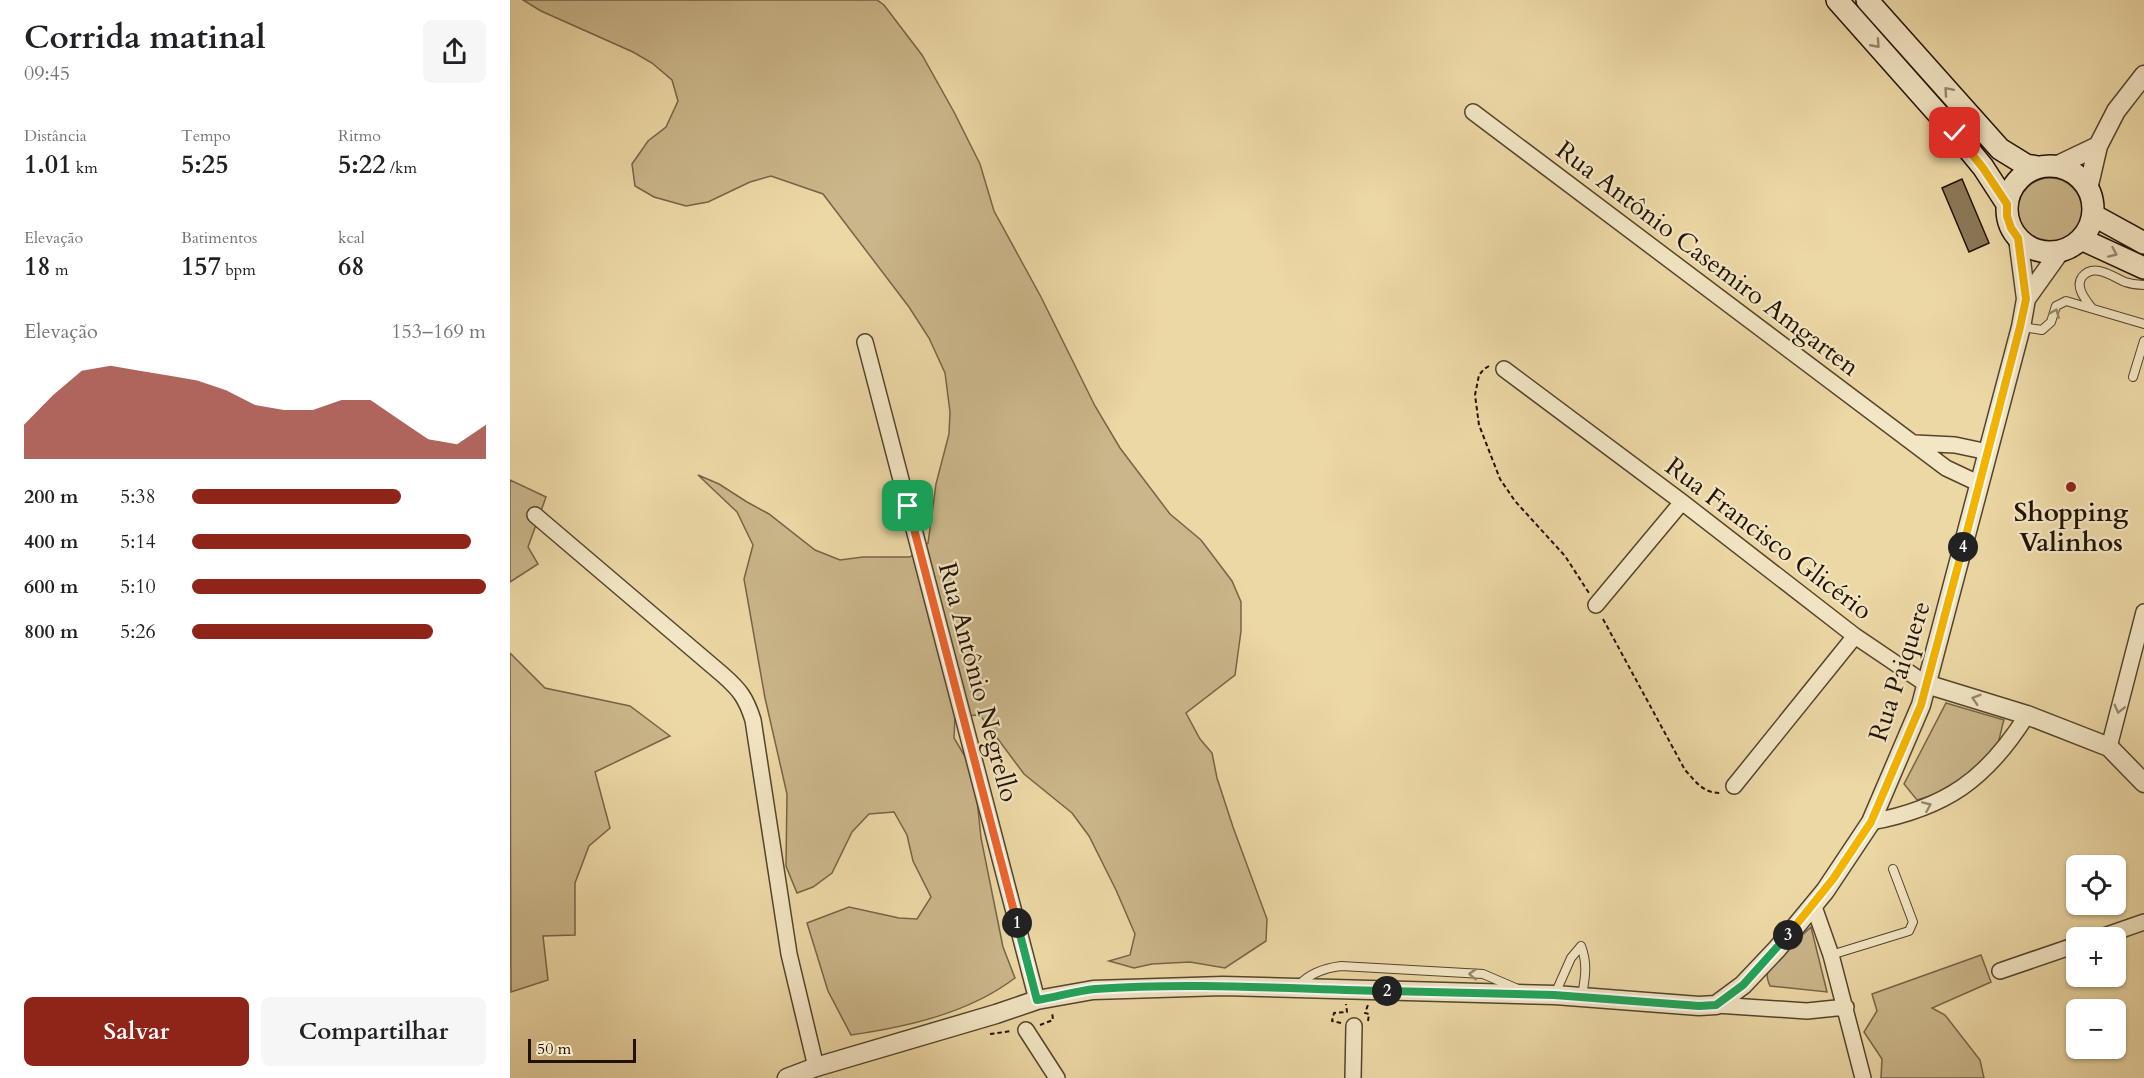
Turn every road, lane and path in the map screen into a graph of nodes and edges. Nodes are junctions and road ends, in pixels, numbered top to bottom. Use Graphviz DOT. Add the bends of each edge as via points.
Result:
graph roads {
  1 [pos="1837,0"];
  2 [pos="1867,0"];
  3 [pos="2144,75"];
  4 [pos="1473,112"];
  5 [pos="2098,146"];
  6 [pos="2047,167"];
  7 [pos="2088,189"];
  8 [pos="2007,204"];
  9 [pos="2092,215"];
  10 [pos="2018,238"];
  11 [pos="2081,239"];
  12 [pos="2144,243"];
  13 [pos="2061,250"];
  14 [pos="2144,268"];
  15 [pos="2144,285"];
  16 [pos="2026,299"];
  17 [pos="2091,307"];
  18 [pos="2144,324"];
  19 [pos="2020,327"];
  20 [pos="2144,341"];
  21 [pos="865,342"];
  22 [pos="1504,369"];
  23 [pos="2133,377"];
  24 [pos="1915,443"];
  25 [pos="1988,452"];
  26 [pos="1980,484"];
  27 [pos="1682,502"];
  28 [pos="535,515"];
  29 [pos="1596,605"];
  30 [pos="2144,612"];
  31 [pos="1854,636"];
  32 [pos="1926,684"];
  33 [pos="2026,715"];
  34 [pos="2109,747"];
  35 [pos="2144,783"];
  36 [pos="1734,786"];
  37 [pos="1871,822"];
  38 [pos="1893,869"];
  39 [pos="1813,904"];
  40 [pos="2144,922"];
  41 [pos="2126,928"];
  42 [pos="2066,948"];
  43 [pos="1831,955"];
  44 [pos="2000,971"];
  45 [pos="1296,988"];
  46 [pos="1343,990"];
  47 [pos="1374,990"];
  48 [pos="1527,994"];
  49 [pos="1554,995"];
  50 [pos="1582,997"];
  51 [pos="1041,999"];
  52 [pos="1716,1005"];
  53 [pos="1846,1007"];
  54 [pos="1354,1026"];
  55 [pos="1026,1030"];
  56 [pos="816,1067"];
  57 [pos="787,1078"];
  58 [pos="1057,1078"];
  59 [pos="1353,1078"];
  60 [pos="1863,1078"];
  1 -- 8 [label="main road, one-way" via="1955,133"];
  6 -- 2 [label="main road, one-way" via="2015,159 1994,142"];
  3 -- 5 [label="street" via="2116,111"];
  4 -- 24 [label="street, Rua Antônio Casemiro Amgarten"];
  5 -- 6 [label="street"];
  5 -- 7 [label="street"];
  6 -- 7 [label="main road" via="2075,174"];
  6 -- 8 [label="main road" via="2023,175 2012,188"];
  7 -- 9 [label="main road"];
  8 -- 10 [label="main road" via="2007,216"];
  9 -- 11 [label="main road"];
  9 -- 12 [label="main road"];
  10 -- 13 [label="main road" via="2038,250"];
  10 -- 16 [label="street, Rua Paiquere"];
  11 -- 13 [label="main road"];
  11 -- 14 [label="main road, one-way"];
  13 -- 16 [label="street, Rua Paiquere"];
  15 -- 17 [label="lane" via="2130,284 2101,271 2089,272 2079,285"];
  16 -- 19 [label="street, Rua Paiquere"];
  17 -- 18 [label="lane"];
  19 -- 17 [label="lane, one-way" via="2042,330 2051,322 2056,306 2063,302"];
  19 -- 25 [label="street, Rua Paiquere"];
  20 -- 23 [label="lane"];
  21 -- 51 [label="street, Rua Antônio Negrello"];
  22 -- 27 [label="street, Rua Francisco Glicério"];
  22 -- 29 [label="path" via="1484,369 1475,395 1488,452 1515,501 1565,556"];
  24 -- 25 [label="street"];
  24 -- 26 [label="street, Rua Antônio Casemiro Amgarten" via="1946,468"];
  25 -- 26 [label="street, Rua Paiquere"];
  26 -- 32 [label="street, Rua Paiquere"];
  27 -- 29 [label="street"];
  27 -- 31 [label="street, Rua Francisco Glicério"];
  28 -- 56 [label="street" via="743,694 753,720 789,954"];
  29 -- 36 [label="path" via="1685,770 1709,792 1719,793"];
  30 -- 34 [label="street, one-way"];
  31 -- 32 [label="street, Rua Francisco Glicério"];
  31 -- 36 [label="street"];
  33 -- 32 [label="street, Rua Francisco Glicério, one-way"];
  32 -- 37 [label="street, Rua Paiquere" via="1921,705"];
  33 -- 34 [label="street, Rua Francisco Glicério"];
  37 -- 33 [label="street, one-way" via="1910,813 1963,788 2009,744"];
  34 -- 35 [label="street, Rua Francisco Glicério"];
  37 -- 39 [label="street, Rua Paiquere"];
  38 -- 43 [label="lane" via="1913,922 1909,932"];
  39 -- 43 [label="street"];
  39 -- 52 [label="street, Rua Paiquere" via="1743,985"];
  40 -- 41 [label="street"];
  42 -- 44 [label="street"];
  43 -- 53 [label="street"];
  45 -- 46 [label="street"];
  48 -- 45 [label="lane, one-way" via="1483,974 1341,966 1316,972"];
  45 -- 51 [label="street" via="1093,990"];
  46 -- 47 [label="street"];
  46 -- 54 [label="path" via="1347,1012 1334,1013 1332,1022"];
  47 -- 48 [label="street"];
  47 -- 54 [label="path" via="1365,1013 1369,1014 1368,1024"];
  48 -- 49 [label="street"];
  49 -- 50 [label="street"];
  49 -- 50 [label="lane" via="1581,946 1586,958"];
  50 -- 52 [label="street"];
  51 -- 55 [label="path" via="1045,1013 1052,1012 1053,1020"];
  51 -- 56 [label="street"];
  52 -- 53 [label="street" via="1807,1011"];
  53 -- 60 [label="street"];
  54 -- 59 [label="street"];
  55 -- 58 [label="street"];
  56 -- 57 [label="street"];
}
